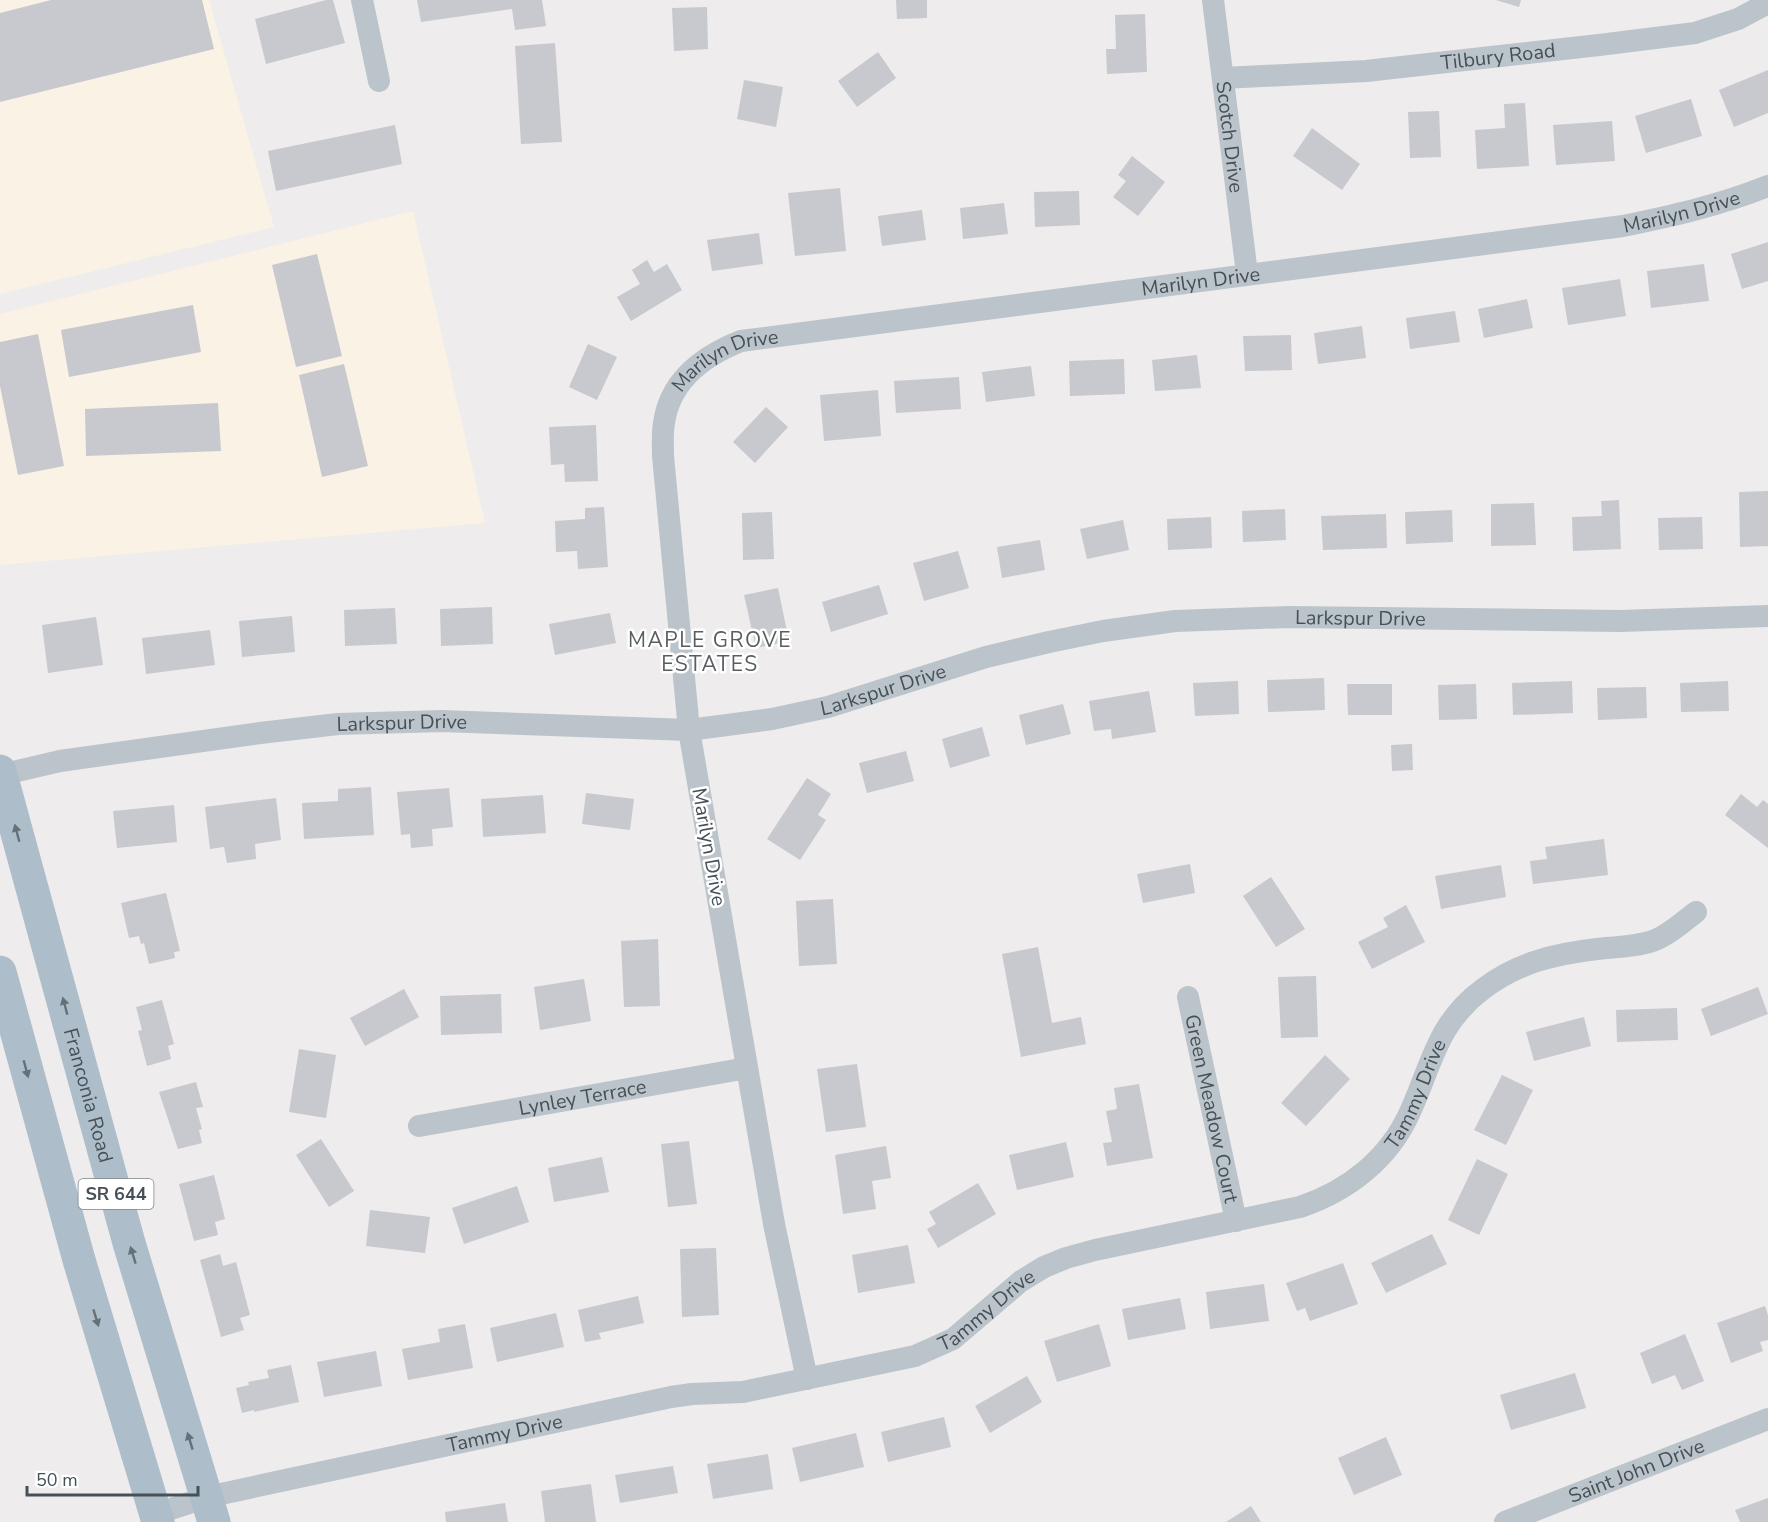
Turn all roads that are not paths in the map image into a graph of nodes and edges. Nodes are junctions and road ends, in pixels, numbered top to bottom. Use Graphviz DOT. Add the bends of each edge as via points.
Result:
graph roads {
  1 [pos="362,0"];
  2 [pos="1212,0"];
  3 [pos="1768,3"];
  4 [pos="1223,78"];
  5 [pos="379,81"];
  6 [pos="1768,186"];
  7 [pos="1247,274"];
  8 [pos="1768,616"];
  9 [pos="689,730"];
  10 [pos="0,774"];
  11 [pos="1696,912"];
  12 [pos="0,972"];
  13 [pos="1188,997"];
  14 [pos="747,1068"];
  15 [pos="419,1125"];
  16 [pos="1236,1221"];
  17 [pos="807,1379"];
  18 [pos="1768,1419"];
  19 [pos="211,1510"];
  20 [pos="157,1518"];
  21 [pos="1505,1522"];
  1 -- 5 [label="street"];
  2 -- 4 [label="street, Scotch Drive"];
  3 -- 4 [label="street, Tilbury Road" via="1738,19 1695,33 1366,70"];
  4 -- 7 [label="street, Scotch Drive"];
  6 -- 7 [label="street, Marilyn Drive" via="1686,213 1623,226"];
  7 -- 9 [label="street, Marilyn Drive" via="741,341 717,350 695,366 669,403 663,456"];
  8 -- 9 [label="street, Larkspur Drive" via="1620,621 1289,617 1175,621 1102,631 986,657 828,707 772,720"];
  9 -- 10 [label="street, Larkspur Drive" via="442,722 338,724 72,760"];
  9 -- 14 [label="street, Marilyn Drive"];
  19 -- 10 [label="main road, Franconia Road / SR 644, one-way" via="129,1243"];
  11 -- 16 [label="street, Tammy Drive" via="1658,939 1549,956 1508,972 1481,990 1446,1028 1404,1125 1369,1169 1347,1186 1318,1200"];
  12 -- 20 [label="main road, SR 644, one-way" via="79,1260"];
  13 -- 16 [label="street, Green Meadow Court"];
  14 -- 15 [label="street, Lynley Terrace"];
  14 -- 17 [label="street, Marilyn Drive" via="774,1224"];
  16 -- 17 [label="street, Tammy Drive" via="1066,1258 1021,1281 953,1339 937,1347 915,1356"];
  17 -- 19 [label="street, Tammy Drive" via="743,1392 671,1397"];
  18 -- 21 [label="street, Saint John Drive"];
  19 -- 20 [label="street, Tammy Drive"];
}
